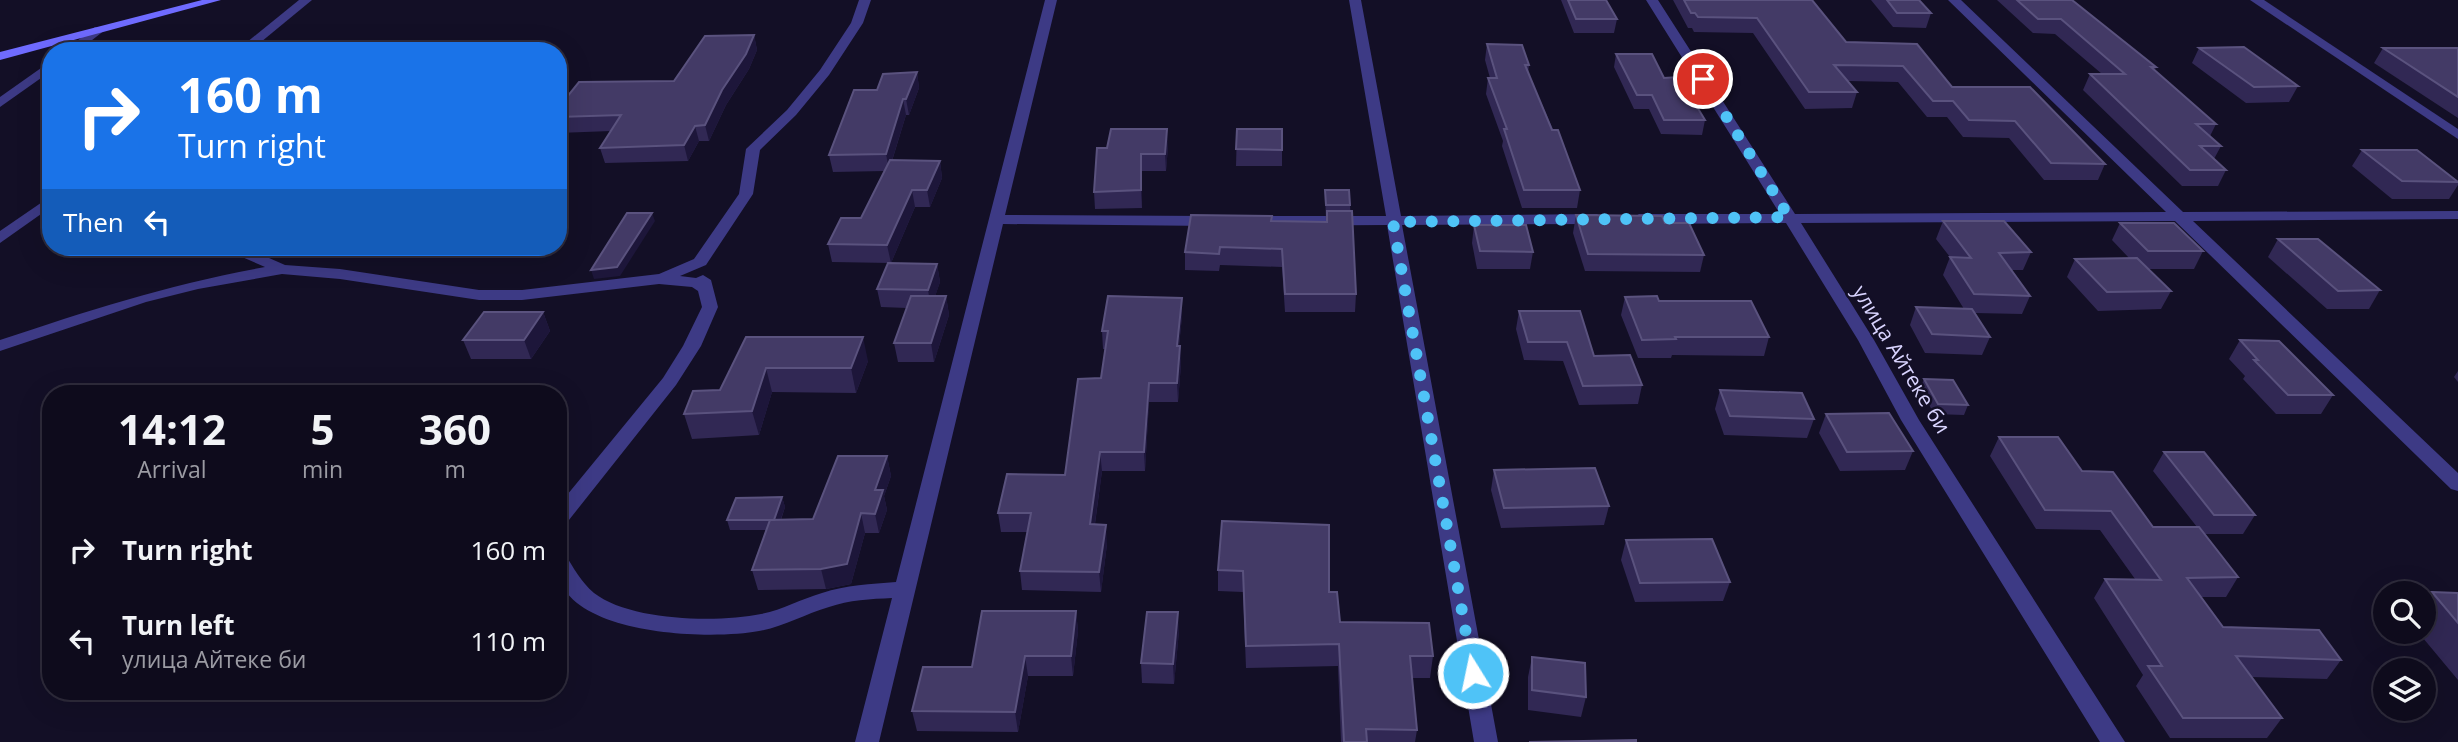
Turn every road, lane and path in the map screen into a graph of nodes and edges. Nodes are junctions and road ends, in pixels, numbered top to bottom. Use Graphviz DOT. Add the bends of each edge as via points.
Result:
graph roads {
  1 [pos="215,0"];
  2 [pos="306,0"];
  3 [pos="864,0"];
  4 [pos="1051,0"];
  5 [pos="1354,0"];
  6 [pos="1651,0"];
  7 [pos="1954,0"];
  8 [pos="2256,0"];
  9 [pos="99,30"];
  10 [pos="53,42"];
  11 [pos="82,42"];
  12 [pos="253,42"];
  13 [pos="42,45"];
  14 [pos="0,56"];
  15 [pos="42,72"];
  16 [pos="0,103"];
  17 [pos="2458,135"];
  18 [pos="42,207"];
  19 [pos="2458,215"];
  20 [pos="1789,217"];
  21 [pos="2179,218"];
  22 [pos="998,219"];
  23 [pos="1393,222"];
  24 [pos="0,237"];
  25 [pos="252,256"];
  26 [pos="700,262"];
  27 [pos="282,269"];
  28 [pos="659,279"];
  29 [pos="705,289"];
  30 [pos="0,346"];
  31 [pos="2458,484"];
  32 [pos="567,509"];
  33 [pos="567,574"];
  34 [pos="904,589"];
  35 [pos="867,742"];
  36 [pos="1486,742"];
  37 [pos="2113,742"];
  1 -- 9 [label="main road"];
  2 -- 12 [label="street"];
  3 -- 26 [label="street" via="862,15 822,79 753,149 746,194"];
  4 -- 22 [label="street"];
  5 -- 23 [label="street"];
  6 -- 20 [label="street, улица Айтеке би"];
  7 -- 21 [label="street"];
  8 -- 17 [label="street"];
  9 -- 10 [label="main road"];
  9 -- 11 [label="street"];
  13 -- 14 [label="main road"];
  15 -- 16 [label="street"];
  18 -- 24 [label="street"];
  19 -- 21 [label="street"];
  20 -- 21 [label="street"];
  20 -- 23 [label="street"];
  20 -- 37 [label="street, улица Айтеке би" via="1910,420"];
  21 -- 31 [label="street"];
  22 -- 23 [label="street"];
  22 -- 34 [label="street"];
  23 -- 36 [label="street"];
  25 -- 27 [label="street"];
  26 -- 28 [label="street"];
  26 -- 29 [label="street"];
  27 -- 28 [label="street" via="479,295 522,295"];
  27 -- 30 [label="street" via="140,299"];
  28 -- 29 [label="street" via="695,283"];
  29 -- 32 [label="street" via="710,306 692,346 670,381"];
  33 -- 34 [label="street" via="591,601 629,616 710,628 780,618 833,597"];
  34 -- 35 [label="street"];
}
